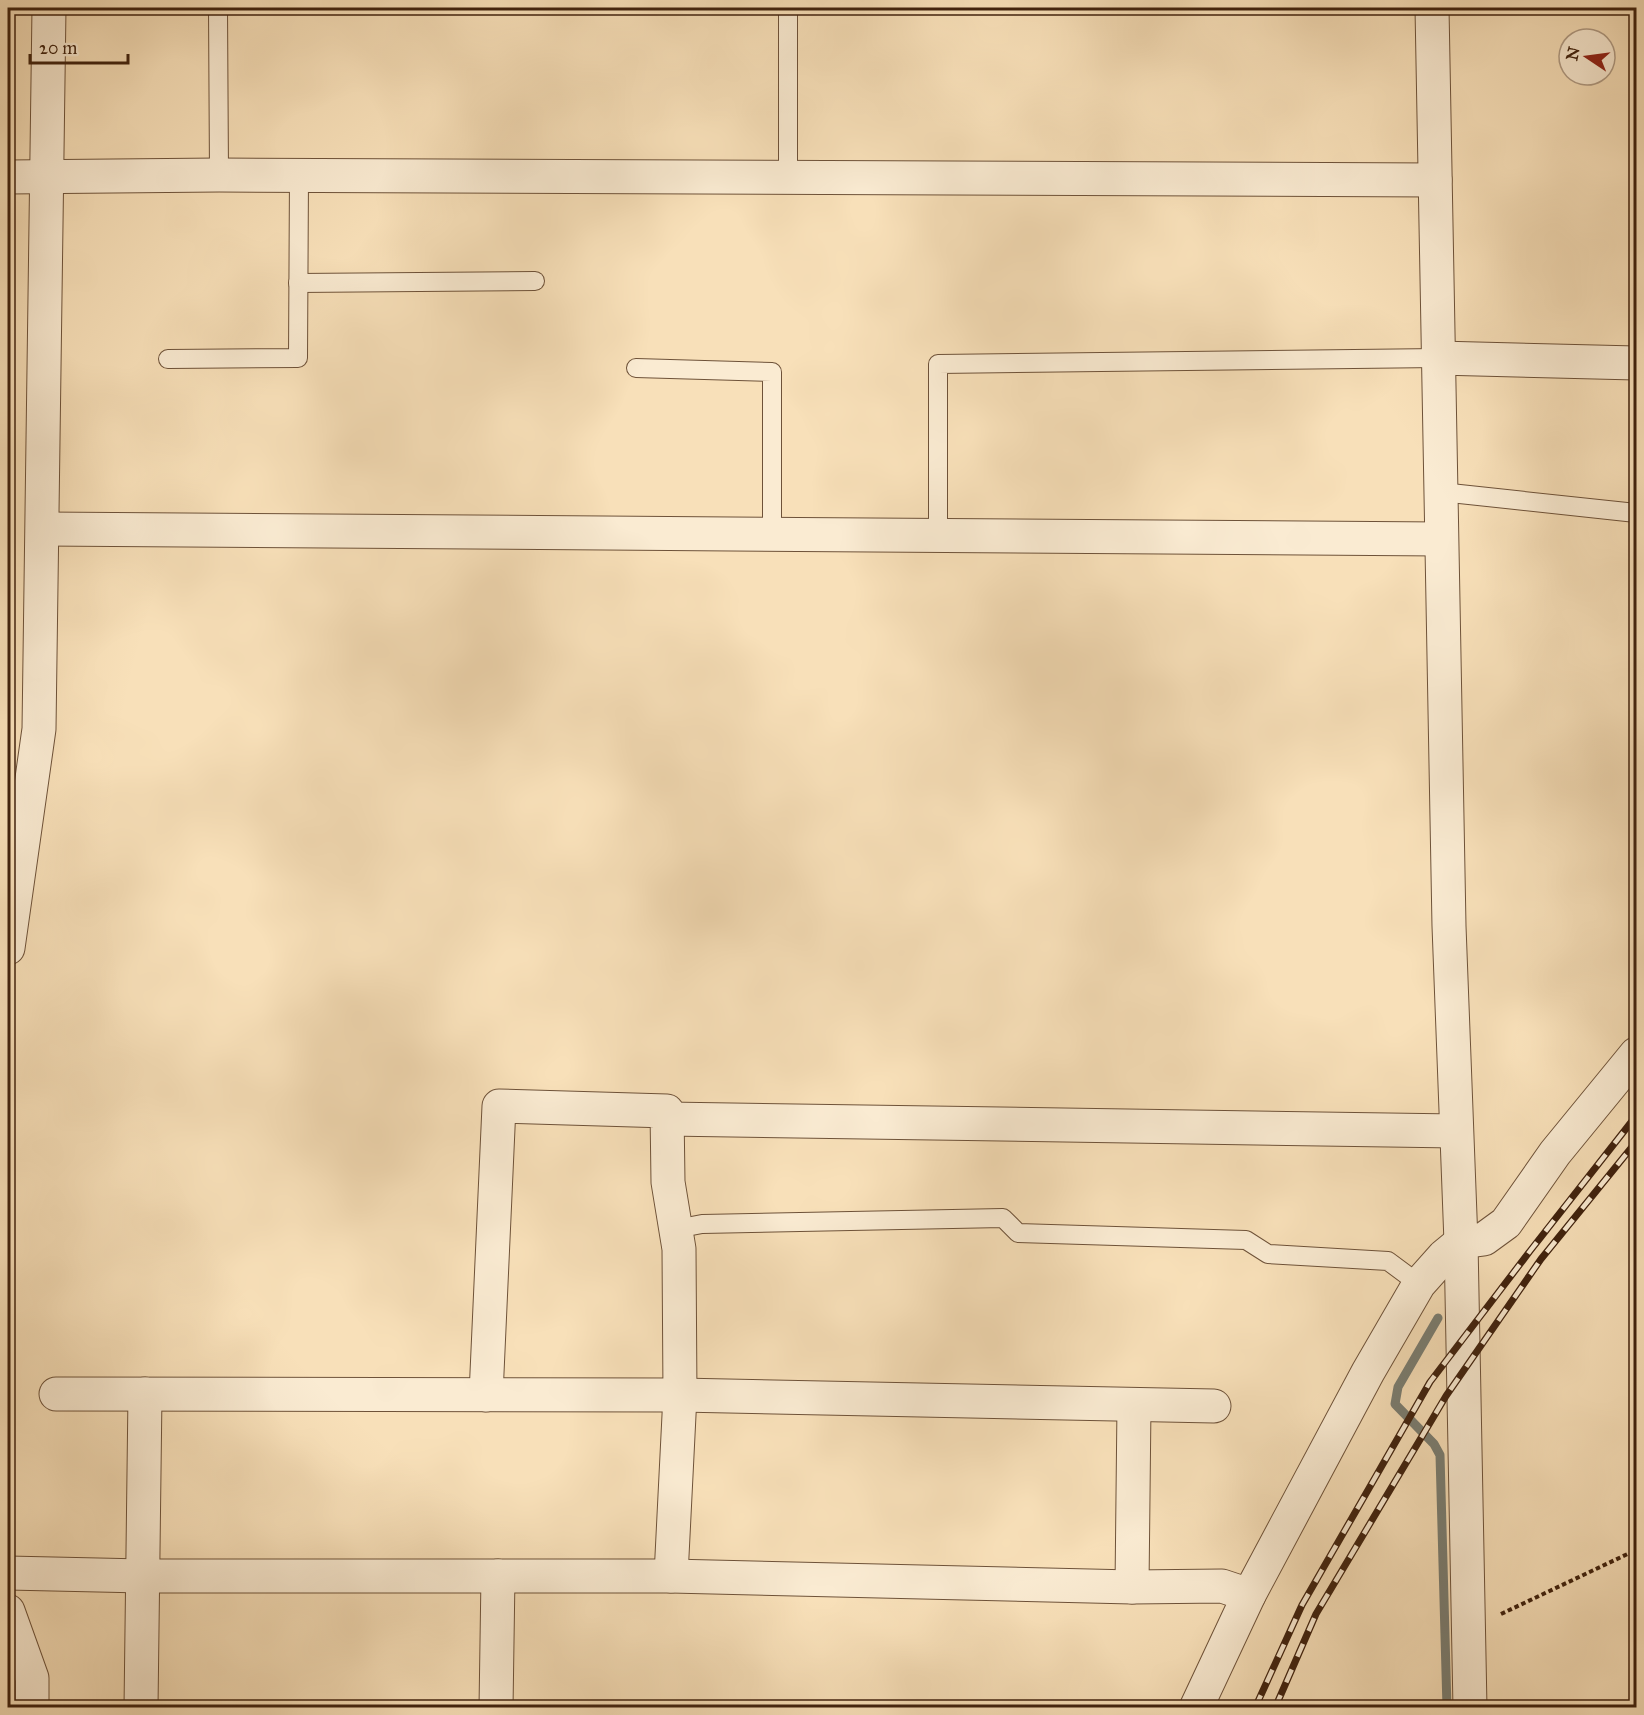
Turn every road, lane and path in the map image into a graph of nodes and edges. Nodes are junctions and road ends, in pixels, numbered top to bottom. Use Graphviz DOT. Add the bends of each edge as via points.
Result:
graph roads {
  1 [pos="49,8"];
  2 [pos="218,8"];
  3 [pos="788,8"];
  4 [pos="1432,8"];
  5 [pos="219,175"];
  6 [pos="48,176"];
  7 [pos="299,176"];
  8 [pos="8,177"];
  9 [pos="788,178"];
  10 [pos="1435,180"];
  11 [pos="536,281"];
  12 [pos="298,283"];
  13 [pos="168,358"];
  14 [pos="1438,358"];
  15 [pos="1636,363"];
  16 [pos="636,368"];
  17 [pos="1441,492"];
  18 [pos="1636,513"];
  19 [pos="43,529"];
  20 [pos="772,534"];
  21 [pos="938,535"];
  22 [pos="1441,539"];
  23 [pos="8,948"];
  24 [pos="1636,1053"];
  25 [pos="667,1119"];
  26 [pos="1456,1131"];
  27 [pos="676,1229"];
  28 [pos="1461,1242"];
  29 [pos="1419,1284"];
  30 [pos="56,1394"];
  31 [pos="145,1394"];
  32 [pos="486,1395"];
  33 [pos="680,1395"];
  34 [pos="1134,1405"];
  35 [pos="1214,1406"];
  36 [pos="1636,1550"];
  37 [pos="8,1573"];
  38 [pos="143,1576"];
  39 [pos="498,1576"];
  40 [pos="671,1576"];
  41 [pos="1132,1587"];
  42 [pos="1249,1595"];
  43 [pos="8,1611"];
  44 [pos="1469,1623"];
  45 [pos="32,1707"];
  46 [pos="141,1707"];
  47 [pos="495,1707"];
  48 [pos="1196,1707"];
  49 [pos="1470,1707"];
  1 -- 6 [label="street"];
  2 -- 5 [label="lane"];
  3 -- 9 [label="lane"];
  4 -- 10 [label="street"];
  5 -- 6 [label="street"];
  5 -- 7 [label="street"];
  6 -- 8 [label="street"];
  6 -- 19 [label="street"];
  7 -- 9 [label="street"];
  7 -- 12 [label="lane"];
  9 -- 10 [label="street"];
  10 -- 14 [label="street"];
  11 -- 12 [label="lane"];
  12 -- 13 [label="lane" via="298,358"];
  14 -- 15 [label="street"];
  14 -- 17 [label="street"];
  14 -- 21 [label="lane" via="938,364"];
  16 -- 20 [label="lane" via="772,372"];
  17 -- 18 [label="lane"];
  17 -- 22 [label="street"];
  19 -- 20 [label="street"];
  19 -- 23 [label="street" via="39,729"];
  20 -- 21 [label="street"];
  21 -- 22 [label="street"];
  22 -- 26 [label="street"];
  24 -- 28 [label="street" via="1555,1153 1506,1223 1485,1239"];
  25 -- 26 [label="street"];
  25 -- 27 [label="street" via="668,1182"];
  25 -- 32 [label="street" via="667,1111 499,1106"];
  26 -- 28 [label="street"];
  27 -- 29 [label="lane" via="702,1224 1003,1218 1018,1233 1246,1240 1268,1254 1388,1261"];
  27 -- 33 [label="street"];
  28 -- 29 [label="street"];
  28 -- 44 [label="street"];
  29 -- 42 [label="street"];
  30 -- 31 [label="street"];
  31 -- 32 [label="street"];
  31 -- 38 [label="street"];
  32 -- 33 [label="street"];
  33 -- 34 [label="street"];
  33 -- 40 [label="street"];
  34 -- 35 [label="street"];
  34 -- 41 [label="street"];
  36 -- 44 [label="path" via="1500,1614"];
  37 -- 38 [label="street"];
  38 -- 39 [label="street"];
  38 -- 46 [label="street"];
  39 -- 40 [label="street"];
  39 -- 47 [label="street"];
  40 -- 41 [label="street"];
  41 -- 42 [label="street" via="1222,1586"];
  42 -- 48 [label="street"];
  43 -- 45 [label="street" via="32,1677"];
  44 -- 49 [label="street"];
}
